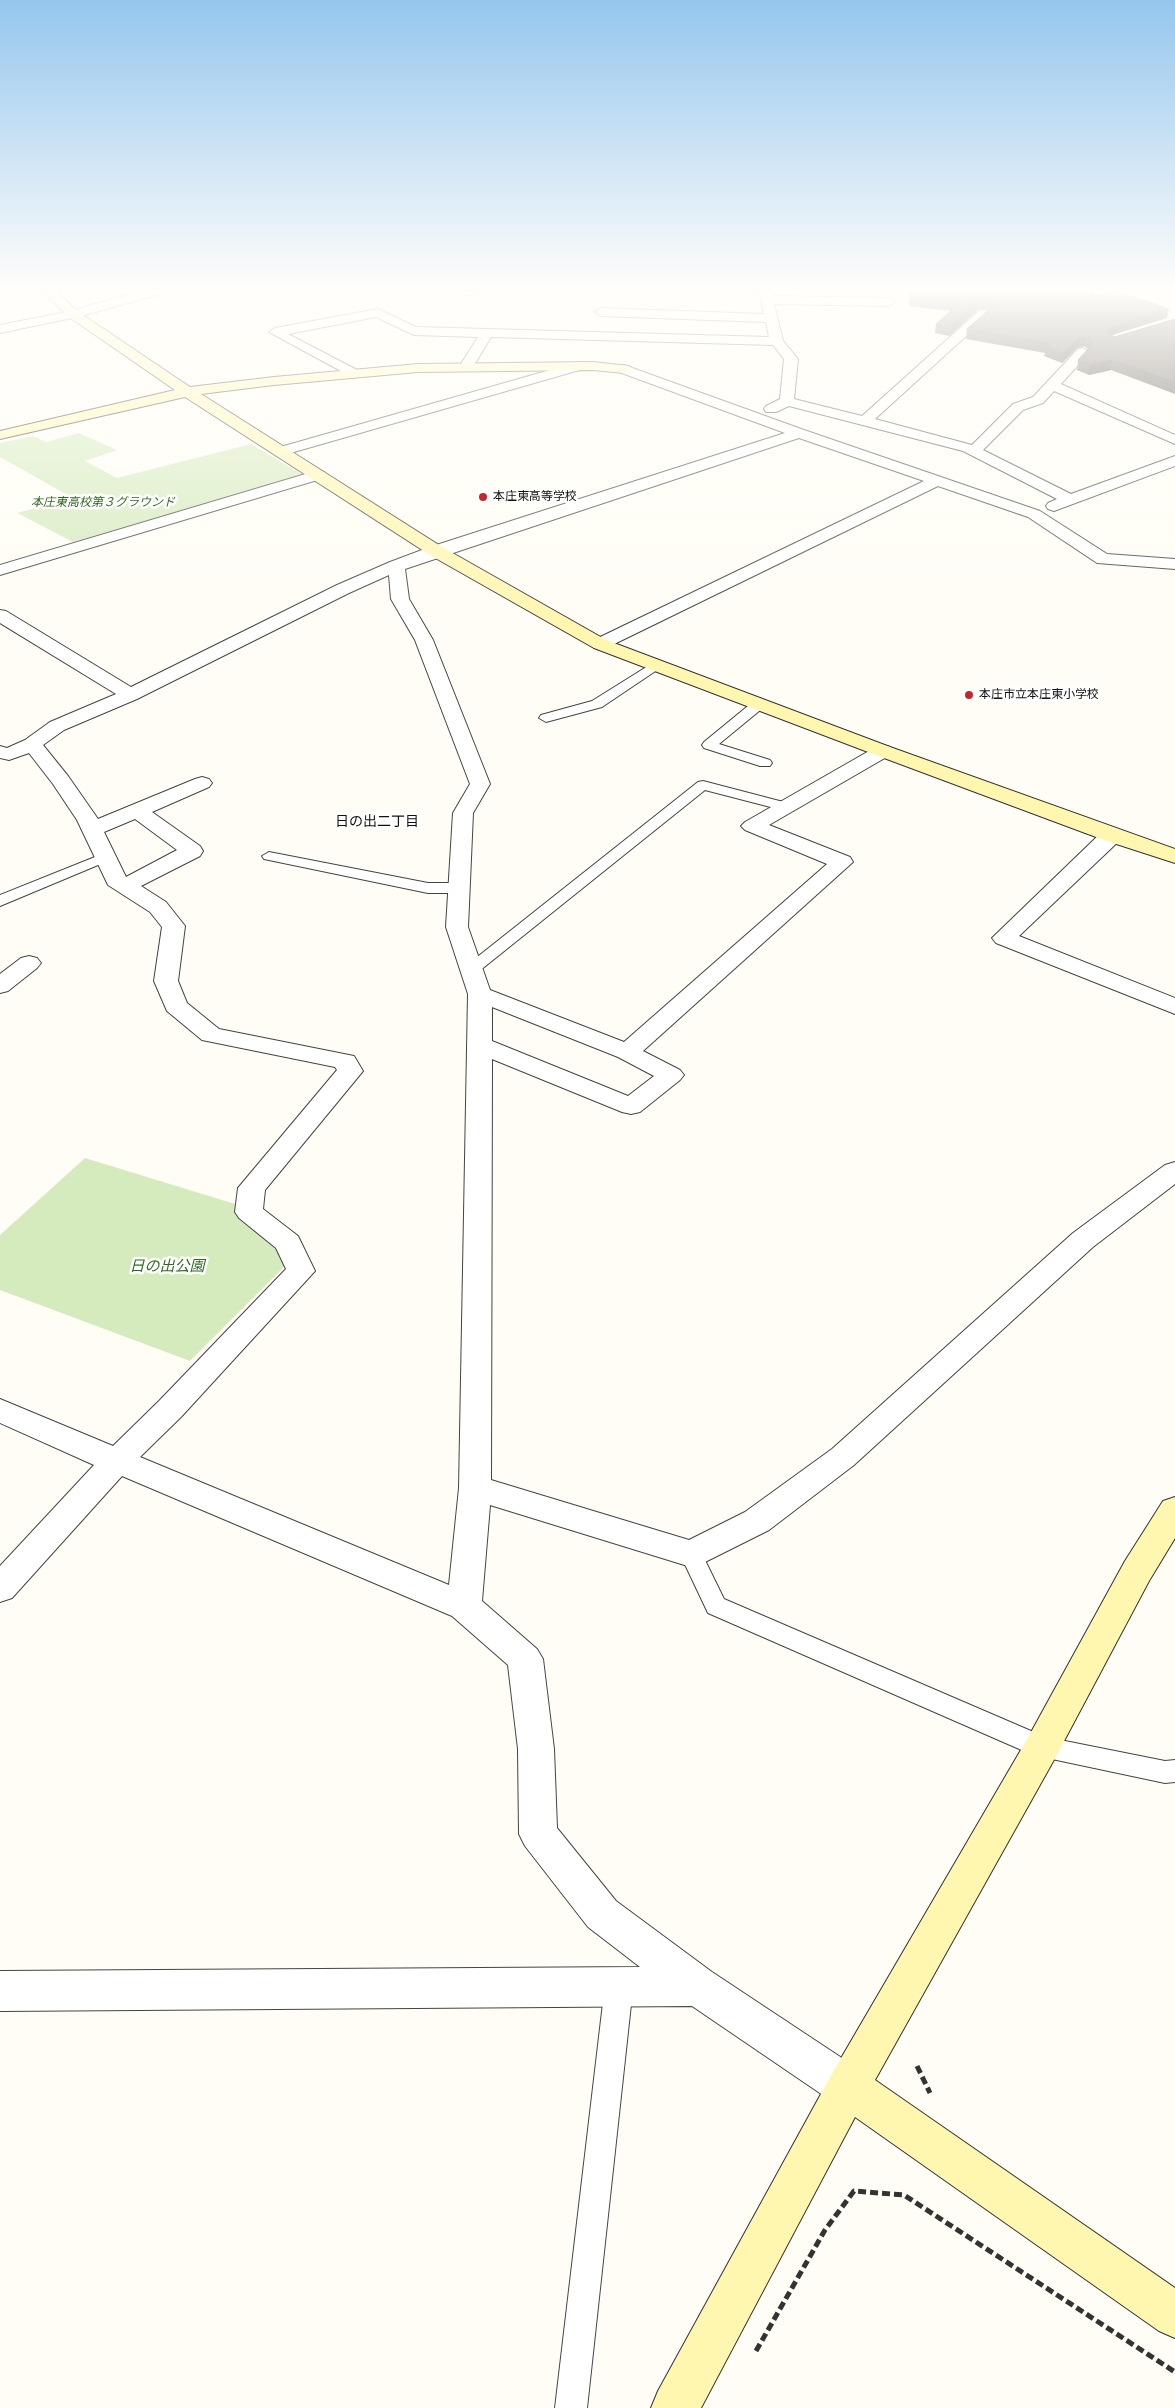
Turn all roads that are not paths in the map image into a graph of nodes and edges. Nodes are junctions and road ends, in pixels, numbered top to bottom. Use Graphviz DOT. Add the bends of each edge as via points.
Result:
graph roads {
  1 [pos="138,403"];
  2 [pos="205,403"];
  3 [pos="448,403"];
  4 [pos="718,403"];
  5 [pos="783,403"];
  6 [pos="797,403"];
  7 [pos="885,403"];
  8 [pos="1028,403"];
  9 [pos="1092,403"];
  10 [pos="758,418"];
  11 [pos="864,422"];
  12 [pos="799,434"];
  13 [pos="0,435"];
  14 [pos="1175,440"];
  15 [pos="282,451"];
  16 [pos="974,451"];
  17 [pos="1175,461"];
  18 [pos="319,474"];
  19 [pos="938,480"];
  20 [pos="1071,500"];
  21 [pos="1034,514"];
  22 [pos="436,551"];
  23 [pos="1175,564"];
  24 [pos="396,566"];
  25 [pos="0,570"];
  26 [pos="0,615"];
  27 [pos="600,644"];
  28 [pos="656,664"];
  29 [pos="130,695"];
  30 [pos="759,704"];
  31 [pos="546,718"];
  32 [pos="883,751"];
  33 [pos="10,752"];
  34 [pos="765,763"];
  35 [pos="202,783"];
  36 [pos="786,807"];
  37 [pos="136,810"];
  38 [pos="92,829"];
  39 [pos="1112,835"];
  40 [pos="269,856"];
  41 [pos="1175,856"];
  42 [pos="105,857"];
  43 [pos="125,886"];
  44 [pos="459,888"];
  45 [pos="0,900"];
  46 [pos="29,963"];
  47 [pos="476,982"];
  48 [pos="0,986"];
  49 [pos="1175,1008"];
  50 [pos="480,1045"];
  51 [pos="627,1052"];
  52 [pos="1175,1171"];
  53 [pos="0,1410"];
  54 [pos="117,1461"];
  55 [pos="475,1488"];
  56 [pos="1175,1510"];
  57 [pos="691,1554"];
  58 [pos="0,1588"];
  59 [pos="464,1606"];
  60 [pos="1042,1747"];
  61 [pos="1175,1771"];
  62 [pos="619,1986"];
  63 [pos="698,1986"];
  64 [pos="0,1991"];
  65 [pos="848,2086"];
  66 [pos="1175,2314"];
  67 [pos="572,2408"];
  68 [pos="675,2408"];
  1 -- 13 [label="street"];
  2 -- 15 [label="street"];
  3 -- 15 [label="street"];
  4 -- 10 [label="street"];
  5 -- 10 [label="street"];
  6 -- 11 [label="street"];
  7 -- 11 [label="street"];
  8 -- 16 [label="street" via="1018,407"];
  9 -- 14 [label="street"];
  10 -- 12 [label="street"];
  11 -- 16 [label="street"];
  12 -- 19 [label="street"];
  12 -- 22 [label="street"];
  15 -- 18 [label="street"];
  16 -- 20 [label="street"];
  17 -- 20 [label="street"];
  18 -- 22 [label="street"];
  18 -- 25 [label="street"];
  19 -- 21 [label="street"];
  19 -- 27 [label="street"];
  20 -- 21 [label="street"];
  21 -- 23 [label="street" via="1103,559"];
  22 -- 24 [label="street"];
  22 -- 27 [label="street"];
  24 -- 29 [label="street"];
  24 -- 44 [label="street" via="400,599 424,640 480,784 463,814"];
  26 -- 29 [label="street"];
  27 -- 28 [label="street"];
  28 -- 30 [label="street"];
  28 -- 31 [label="lane" via="597,704"];
  29 -- 33 [label="street" via="58,726"];
  30 -- 32 [label="street"];
  30 -- 34 [label="lane" via="709,745"];
  32 -- 36 [label="street"];
  32 -- 39 [label="street"];
  33 -- 38 [label="street" via="61,780"];
  35 -- 37 [label="street"];
  36 -- 47 [label="lane" via="703,786"];
  36 -- 51 [label="street" via="752,826 842,862"];
  37 -- 38 [label="street"];
  37 -- 43 [label="street" via="192,851"];
  38 -- 42 [label="street"];
  39 -- 41 [label="street"];
  39 -- 49 [label="street" via="1004,938"];
  40 -- 44 [label="lane" via="428,888"];
  42 -- 43 [label="street" via="116,880"];
  42 -- 45 [label="lane"];
  43 -- 54 [label="street" via="158,906 174,926 166,981 176,1006 194,1023 210,1034 345,1061 350,1071 252,1188 249,1212 288,1243 300,1272"];
  44 -- 47 [label="street" via="457,927"];
  46 -- 48 [label="street"];
  47 -- 50 [label="street"];
  47 -- 51 [label="street"];
  50 -- 51 [label="street" via="631,1106 671,1075"];
  50 -- 55 [label="street"];
  52 -- 57 [label="street" via="1083,1240 843,1457 757,1520"];
  53 -- 54 [label="street"];
  54 -- 58 [label="street"];
  54 -- 59 [label="street"];
  55 -- 57 [label="street"];
  55 -- 59 [label="street"];
  56 -- 60 [label="street" via="1137,1571"];
  57 -- 60 [label="lane" via="716,1606"];
  59 -- 63 [label="street" via="524,1659 536,1749 538,1834 602,1914"];
  60 -- 61 [label="lane" via="1165,1772"];
  60 -- 65 [label="street"];
  62 -- 63 [label="street"];
  62 -- 64 [label="street"];
  62 -- 67 [label="lane"];
  63 -- 65 [label="street"];
  65 -- 66 [label="street"];
  65 -- 68 [label="street"];
}
